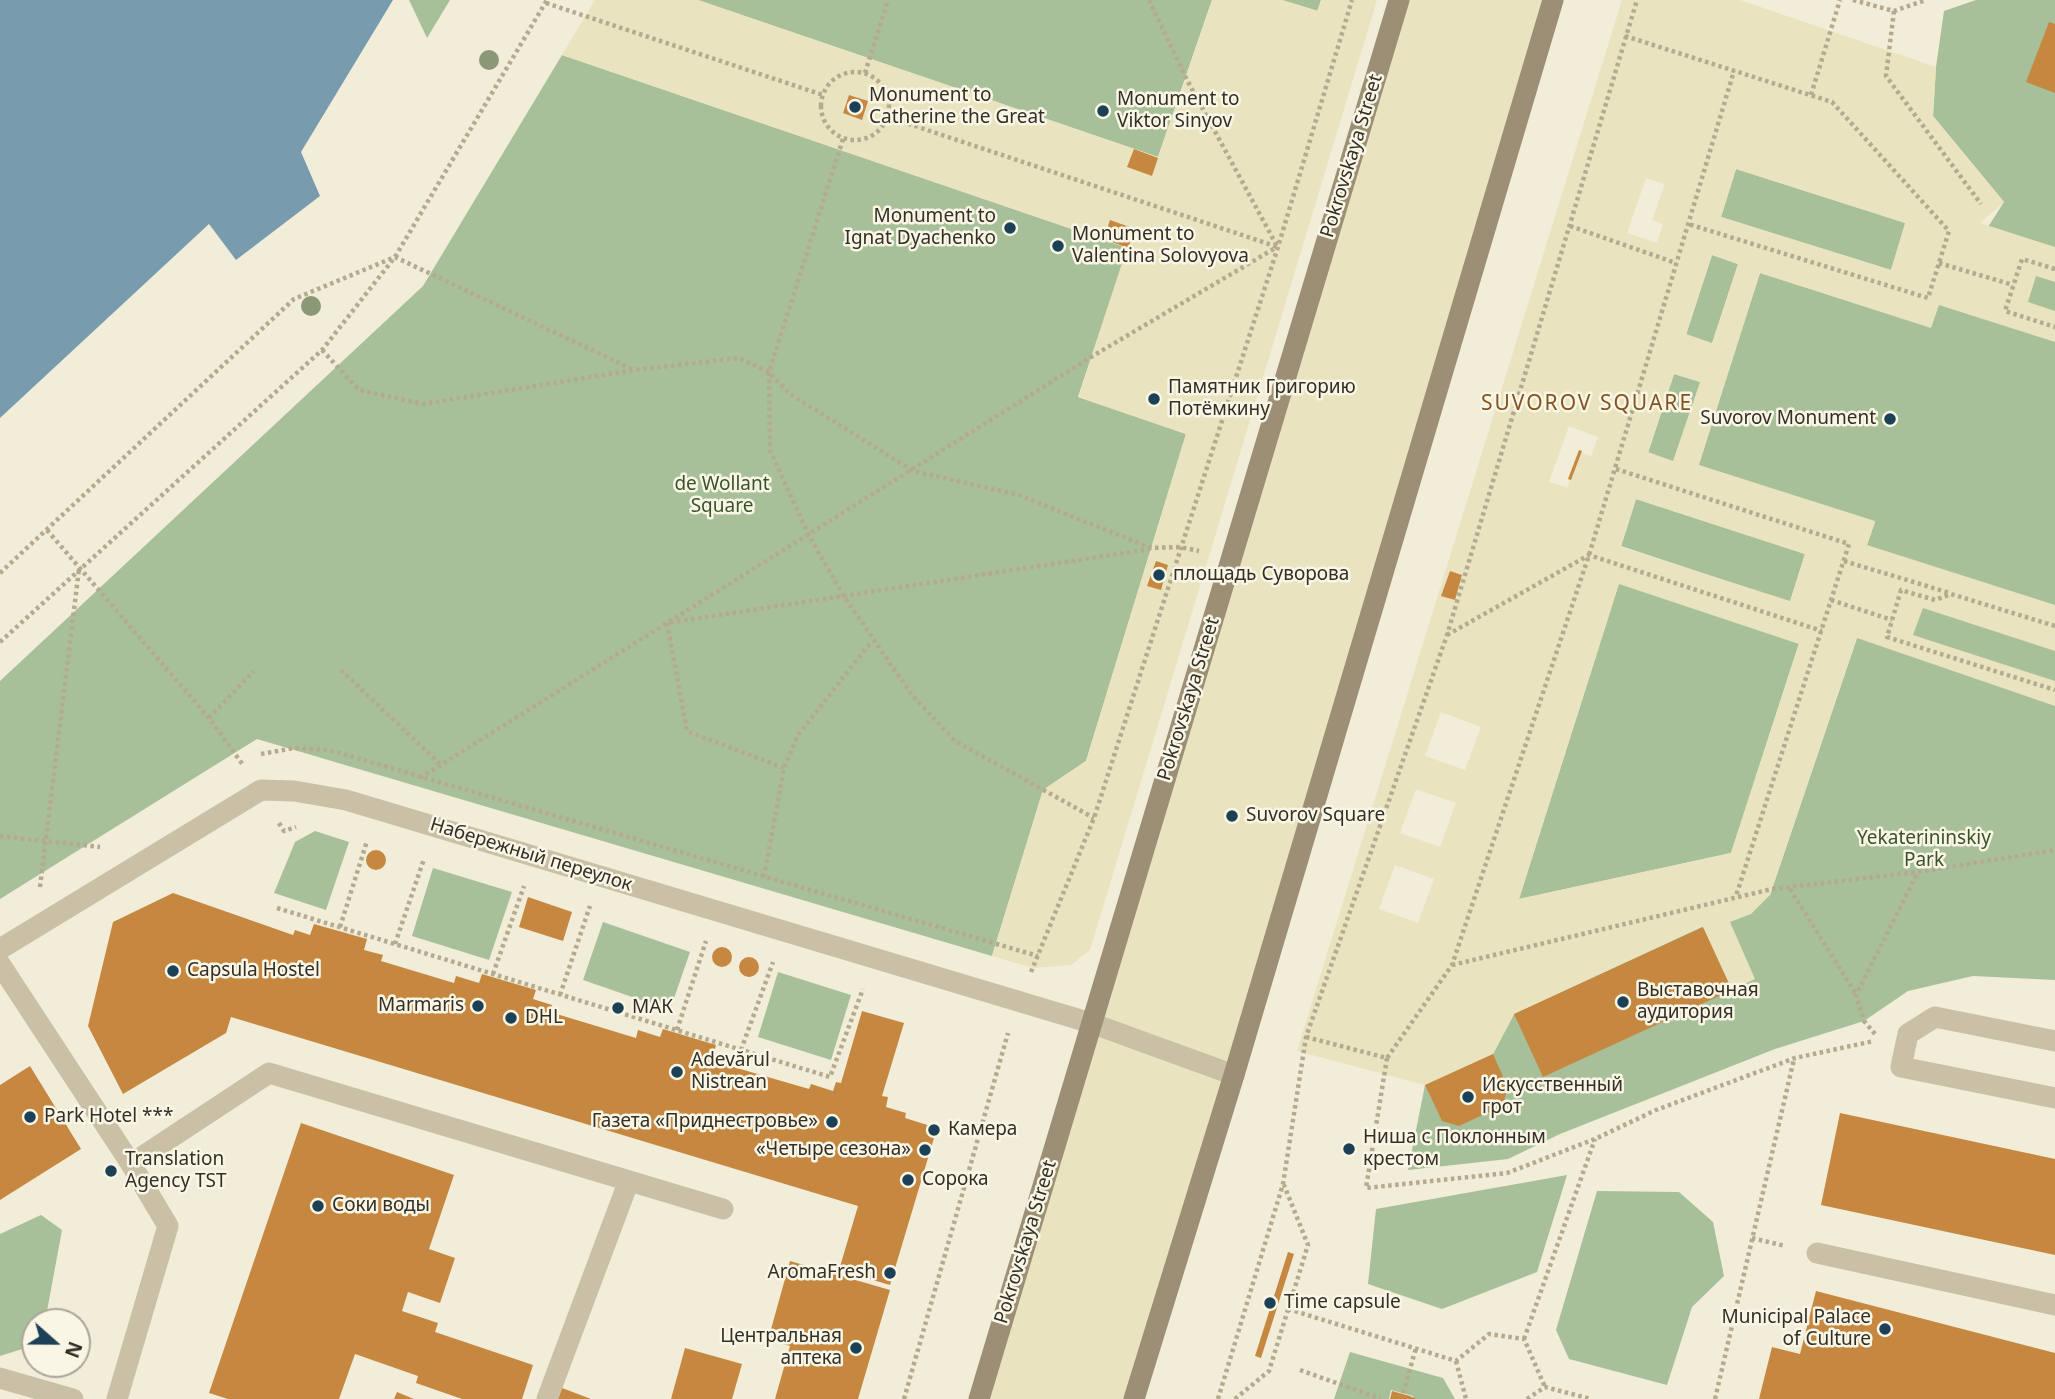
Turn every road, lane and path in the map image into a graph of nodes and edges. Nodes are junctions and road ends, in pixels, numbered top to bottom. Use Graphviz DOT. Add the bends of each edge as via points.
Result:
graph roads {
  1 [pos="888,0"];
  2 [pos="1149,0"];
  3 [pos="1352,0"];
  4 [pos="1399,0"];
  5 [pos="1553,0"];
  6 [pos="1637,0"];
  7 [pos="1840,0"];
  8 [pos="1853,0"];
  9 [pos="1926,0"];
  10 [pos="547,1"];
  11 [pos="1894,11"];
  12 [pos="1625,36"];
  13 [pos="1734,71"];
  14 [pos="865,73"];
  15 [pos="823,95"];
  16 [pos="1811,96"];
  17 [pos="888,117"];
  18 [pos="843,139"];
  19 [pos="1981,204"];
  20 [pos="1688,224"];
  21 [pos="1570,226"];
  22 [pos="1278,247"];
  23 [pos="395,257"];
  24 [pos="1676,263"];
  25 [pos="1938,264"];
  26 [pos="2055,269"];
  27 [pos="2013,285"];
  28 [pos="2055,327"];
  29 [pos="322,350"];
  30 [pos="634,370"];
  31 [pos="769,372"];
  32 [pos="1616,469"];
  33 [pos="913,471"];
  34 [pos="47,530"];
  35 [pos="808,534"];
  36 [pos="1180,547"];
  37 [pos="1151,548"];
  38 [pos="1210,553"];
  39 [pos="1589,555"];
  40 [pos="1844,561"];
  41 [pos="79,568"];
  42 [pos="0,573"];
  43 [pos="1951,594"];
  44 [pos="843,595"];
  45 [pos="1831,600"];
  46 [pos="1892,620"];
  47 [pos="667,623"];
  48 [pos="2055,626"];
  49 [pos="1822,631"];
  50 [pos="1447,635"];
  51 [pos="872,641"];
  52 [pos="0,642"];
  53 [pos="341,670"];
  54 [pos="254,671"];
  55 [pos="2055,690"];
  56 [pos="209,718"];
  57 [pos="238,758"];
  58 [pos="441,765"];
  59 [pos="784,768"];
  60 [pos="420,778"];
  61 [pos="261,790"];
  62 [pos="1094,818"];
  63 [pos="369,835"];
  64 [pos="0,836"];
  65 [pos="46,841"];
  66 [pos="101,848"];
  67 [pos="2055,850"];
  68 [pos="426,853"];
  69 [pos="1919,872"];
  70 [pos="764,877"];
  71 [pos="525,882"];
  72 [pos="1790,889"];
  73 [pos="1737,896"];
  74 [pos="592,902"];
  75 [pos="277,908"];
  76 [pos="340,927"];
  77 [pos="34,928"];
  78 [pos="707,937"];
  79 [pos="395,944"];
  80 [pos="0,949"];
  81 [pos="1038,956"];
  82 [pos="775,958"];
  83 [pos="0,964"];
  84 [pos="1452,965"];
  85 [pos="493,974"];
  86 [pos="864,985"];
  87 [pos="560,995"];
  88 [pos="1856,995"];
  89 [pos="1016,1003"];
  90 [pos="1091,1023"];
  91 [pos="677,1030"];
  92 [pos="1306,1037"];
  93 [pos="2055,1041"];
  94 [pos="741,1050"];
  95 [pos="1387,1058"];
  96 [pos="1795,1058"];
  97 [pos="1234,1075"];
  98 [pos="2055,1098"];
  99 [pos="1594,1139"];
  100 [pos="131,1164"];
  101 [pos="628,1183"];
  102 [pos="1283,1184"];
  103 [pos="723,1209"];
  104 [pos="1817,1253"];
  105 [pos="2055,1305"];
  106 [pos="1288,1310"];
  107 [pos="1524,1339"];
  108 [pos="1416,1348"];
  109 [pos="1456,1361"];
  110 [pos="1300,1370"];
  111 [pos="0,1378"];
  112 [pos="1545,1387"];
  113 [pos="1403,1393"];
  114 [pos="73,1399"];
  115 [pos="117,1399"];
  116 [pos="547,1399"];
  117 [pos="904,1399"];
  118 [pos="979,1399"];
  119 [pos="1134,1399"];
  120 [pos="1218,1399"];
  121 [pos="1235,1399"];
  122 [pos="1381,1399"];
  123 [pos="1466,1399"];
  124 [pos="1527,1399"];
  125 [pos="1591,1399"];
  126 [pos="1715,1399"];
  1 -- 14 [label="path"];
  2 -- 22 [label="path"];
  3 -- 22 [label="path"];
  4 -- 90 [label="main road, Pokrovskaya Street"];
  5 -- 97 [label="main road"];
  6 -- 12 [label="path"];
  7 -- 16 [label="path"];
  8 -- 11 [label="path"];
  9 -- 11 [label="path"];
  10 -- 15 [label="path"];
  10 -- 23 [label="path"];
  11 -- 19 [label="path" via="1886,76"];
  12 -- 13 [label="path"];
  12 -- 21 [label="path"];
  13 -- 16 [label="path"];
  13 -- 20 [label="path"];
  14 -- 15 [label="path" via="848,73 832,82"];
  14 -- 17 [label="path" via="885,91"];
  15 -- 18 [label="path" via="822,114 830,129"];
  16 -- 25 [label="path" via="1832,102 1949,231"];
  17 -- 18 [label="path" via="878,132 862,140"];
  17 -- 22 [label="path"];
  18 -- 31 [label="path"];
  20 -- 24 [label="path"];
  20 -- 25 [label="path" via="1928,298"];
  21 -- 24 [label="path"];
  21 -- 50 [label="path"];
  22 -- 33 [label="path" via="1091,357"];
  22 -- 36 [label="path"];
  23 -- 29 [label="path"];
  23 -- 30 [label="path"];
  23 -- 34 [label="path" via="294,299"];
  24 -- 32 [label="path"];
  25 -- 27 [label="path"];
  26 -- 27 [label="path" via="2022,259"];
  27 -- 28 [label="path" via="2005,311"];
  29 -- 30 [label="path" via="359,390 423,404"];
  29 -- 41 [label="path"];
  30 -- 31 [label="path" via="739,358"];
  31 -- 33 [label="path" via="790,394"];
  31 -- 35 [label="path" via="770,450"];
  32 -- 39 [label="path"];
  32 -- 40 [label="path" via="1849,544"];
  33 -- 35 [label="path"];
  33 -- 37 [label="path" via="1019,495"];
  34 -- 41 [label="path"];
  34 -- 42 [label="path"];
  35 -- 44 [label="path"];
  35 -- 47 [label="path"];
  36 -- 37 [label="path"];
  36 -- 38 [label="path"];
  36 -- 62 [label="path"];
  37 -- 44 [label="path"];
  39 -- 49 [label="path"];
  39 -- 50 [label="path"];
  39 -- 84 [label="path"];
  40 -- 43 [label="path"];
  40 -- 45 [label="path"];
  41 -- 52 [label="path"];
  41 -- 56 [label="path"];
  41 -- 65 [label="path"];
  43 -- 46 [label="path" via="1935,600 1902,590"];
  43 -- 48 [label="path"];
  44 -- 47 [label="path"];
  44 -- 51 [label="path"];
  45 -- 46 [label="path"];
  45 -- 49 [label="path"];
  46 -- 55 [label="path" via="1887,637"];
  47 -- 58 [label="path"];
  47 -- 59 [label="path" via="687,731"];
  49 -- 73 [label="path"];
  50 -- 92 [label="path"];
  51 -- 59 [label="path" via="798,735"];
  51 -- 62 [label="path" via="912,695 956,741"];
  53 -- 58 [label="path"];
  54 -- 56 [label="path"];
  56 -- 57 [label="path"];
  57 -- 60 [label="path" via="294,748 329,750"];
  57 -- 61 [label="path"];
  58 -- 60 [label="path"];
  59 -- 70 [label="path"];
  60 -- 70 [label="path"];
  61 -- 77 [label="street"];
  61 -- 80 [label="street"];
  61 -- 89 [label="street, Набережный переулок" via="346,800"];
  62 -- 81 [label="path"];
  63 -- 76 [label="path"];
  64 -- 65 [label="path"];
  65 -- 66 [label="path"];
  65 -- 77 [label="path"];
  67 -- 69 [label="path"];
  68 -- 79 [label="path"];
  69 -- 72 [label="path"];
  69 -- 88 [label="path"];
  70 -- 81 [label="path"];
  71 -- 85 [label="path"];
  72 -- 73 [label="path"];
  72 -- 88 [label="path"];
  73 -- 84 [label="path"];
  74 -- 87 [label="path"];
  75 -- 76 [label="path"];
  76 -- 79 [label="path"];
  77 -- 80 [label="street"];
  78 -- 91 [label="path"];
  79 -- 85 [label="path"];
  81 -- 89 [label="path"];
  82 -- 94 [label="path"];
  83 -- 100 [label="street"];
  84 -- 95 [label="path"];
  85 -- 87 [label="path"];
  86 -- 94 [label="path" via="830,1077"];
  87 -- 91 [label="path"];
  88 -- 96 [label="path" via="1864,1021 1880,1040"];
  89 -- 90 [label="street, Набережный переулок"];
  89 -- 117 [label="path"];
  90 -- 97 [label="street, Набережный переулок"];
  90 -- 118 [label="main road, Pokrovskaya Street"];
  91 -- 94 [label="path"];
  92 -- 95 [label="path"];
  92 -- 102 [label="path"];
  93 -- 98 [label="street" via="1935,1017 1908,1034 1901,1067"];
  95 -- 99 [label="path" via="1366,1188 1507,1173"];
  96 -- 99 [label="path" via="1656,1110"];
  96 -- 126 [label="path"];
  97 -- 119 [label="main road"];
  99 -- 107 [label="path"];
  100 -- 101 [label="street" via="269,1073"];
  100 -- 115 [label="street" via="168,1226"];
  101 -- 103 [label="street"];
  101 -- 116 [label="street"];
  102 -- 106 [label="path" via="1308,1245"];
  102 -- 120 [label="path"];
  104 -- 105 [label="street"];
  106 -- 108 [label="path"];
  106 -- 121 [label="path" via="1269,1371"];
  107 -- 109 [label="path" via="1489,1334"];
  107 -- 112 [label="path"];
  108 -- 109 [label="path"];
  108 -- 113 [label="path"];
  109 -- 123 [label="path"];
  110 -- 122 [label="path"];
  111 -- 114 [label="street"];
  112 -- 124 [label="path"];
  112 -- 125 [label="path"];
}
